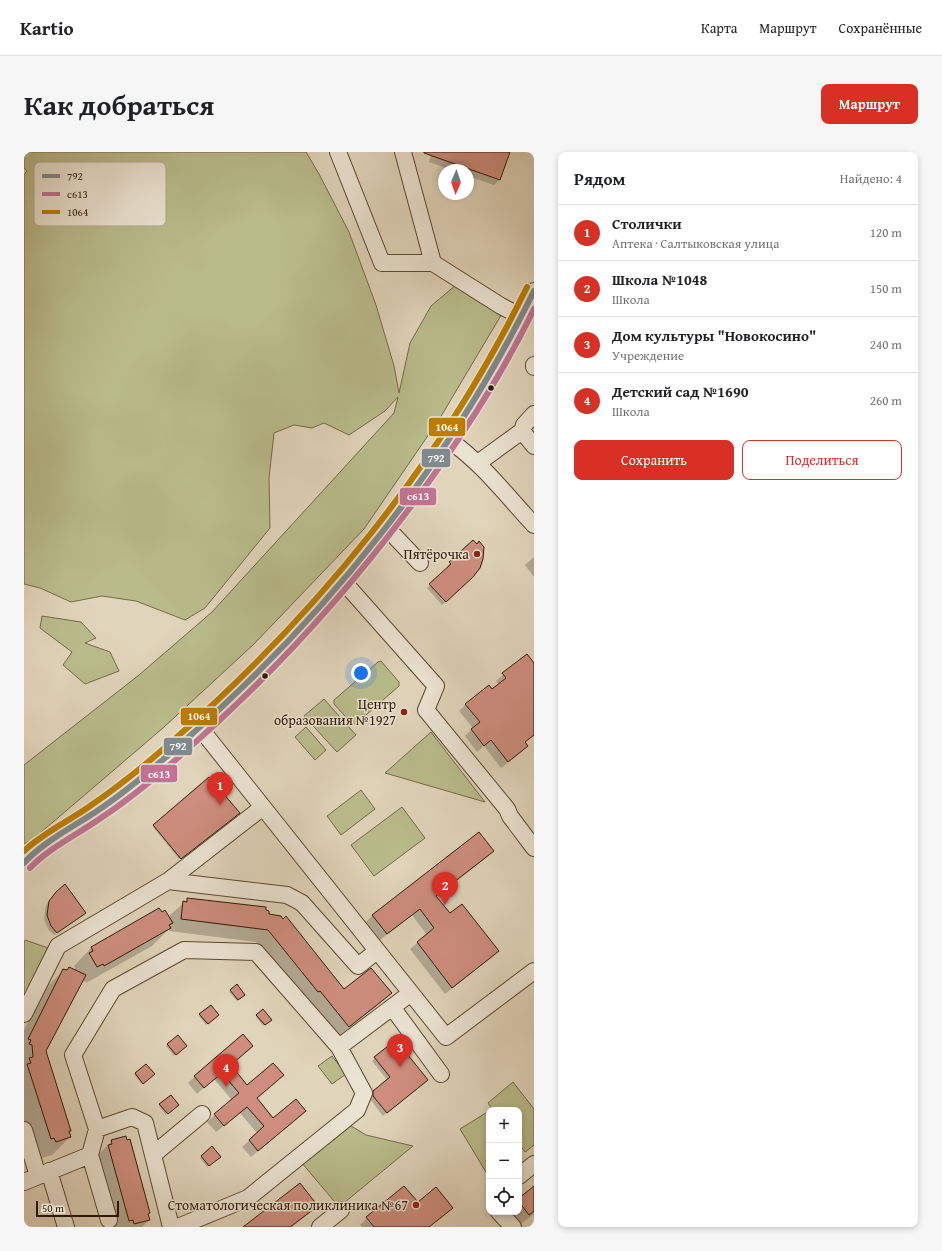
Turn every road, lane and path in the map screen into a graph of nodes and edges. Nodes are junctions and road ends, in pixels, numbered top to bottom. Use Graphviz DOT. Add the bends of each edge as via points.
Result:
graph roads {
  1 [pos="338,152"];
  2 [pos="403,152"];
  3 [pos="432,263"];
  4 [pos="534,291"];
  5 [pos="522,317"];
  6 [pos="534,414"];
  7 [pos="522,432"];
  8 [pos="449,440"];
  9 [pos="534,446"];
  10 [pos="478,463"];
  11 [pos="534,525"];
  12 [pos="386,527"];
  13 [pos="420,563"];
  14 [pos="342,580"];
  15 [pos="200,728"];
  16 [pos="263,807"];
  17 [pos="534,848"];
  18 [pos="39,849"];
  19 [pos="24,858"];
  20 [pos="24,863"];
  21 [pos="168,881"];
  22 [pos="378,951"];
  23 [pos="534,971"];
  24 [pos="411,993"];
  25 [pos="392,1006"];
  26 [pos="24,1014"];
  27 [pos="339,1047"];
  28 [pos="441,1074"];
  29 [pos="202,1114"];
  30 [pos="97,1129"];
  31 [pos="24,1130"];
  32 [pos="154,1154"];
  33 [pos="90,1155"];
  34 [pos="534,1164"];
  35 [pos="522,1174"];
  36 [pos="37,1176"];
  37 [pos="340,1210"];
  38 [pos="502,1215"];
  39 [pos="109,1220"];
  40 [pos="66,1227"];
  41 [pos="171,1227"];
  42 [pos="178,1227"];
  43 [pos="320,1227"];
  44 [pos="513,1227"];
  1 -- 3 [label="street" via="382,263"];
  2 -- 3 [label="street"];
  3 -- 5 [label="street"];
  4 -- 5 [label="street"];
  5 -- 8 [label="street"];
  6 -- 7 [label="street" via="524,424"];
  7 -- 9 [label="street"];
  7 -- 10 [label="street"];
  8 -- 10 [label="street"];
  8 -- 12 [label="street"];
  10 -- 11 [label="street"];
  12 -- 13 [label="street"];
  12 -- 14 [label="street"];
  14 -- 15 [label="street" via="276,656"];
  14 -- 17 [label="street" via="436,686 426,710 507,809"];
  15 -- 16 [label="street"];
  15 -- 18 [label="street" via="129,788"];
  16 -- 21 [label="street"];
  16 -- 22 [label="street"];
  18 -- 19 [label="street"];
  18 -- 20 [label="street"];
  21 -- 22 [label="street" via="287,895 302,903 358,966"];
  21 -- 26 [label="street" via="58,946"];
  22 -- 24 [label="street"];
  23 -- 24 [label="street" via="446,1037"];
  24 -- 25 [label="street"];
  25 -- 27 [label="street"];
  25 -- 28 [label="street"];
  27 -- 30 [label="street" via="256,952 184,950 113,989 73,1055"];
  27 -- 42 [label="street" via="364,1093 357,1110 248,1198"];
  29 -- 32 [label="street"];
  30 -- 32 [label="street" via="132,1117 145,1123"];
  30 -- 33 [label="street"];
  31 -- 36 [label="street"];
  32 -- 41 [label="street"];
  33 -- 36 [label="street"];
  33 -- 39 [label="street"];
  34 -- 35 [label="street"];
  36 -- 40 [label="street"];
  37 -- 43 [label="street"];
  38 -- 44 [label="street"];
}
